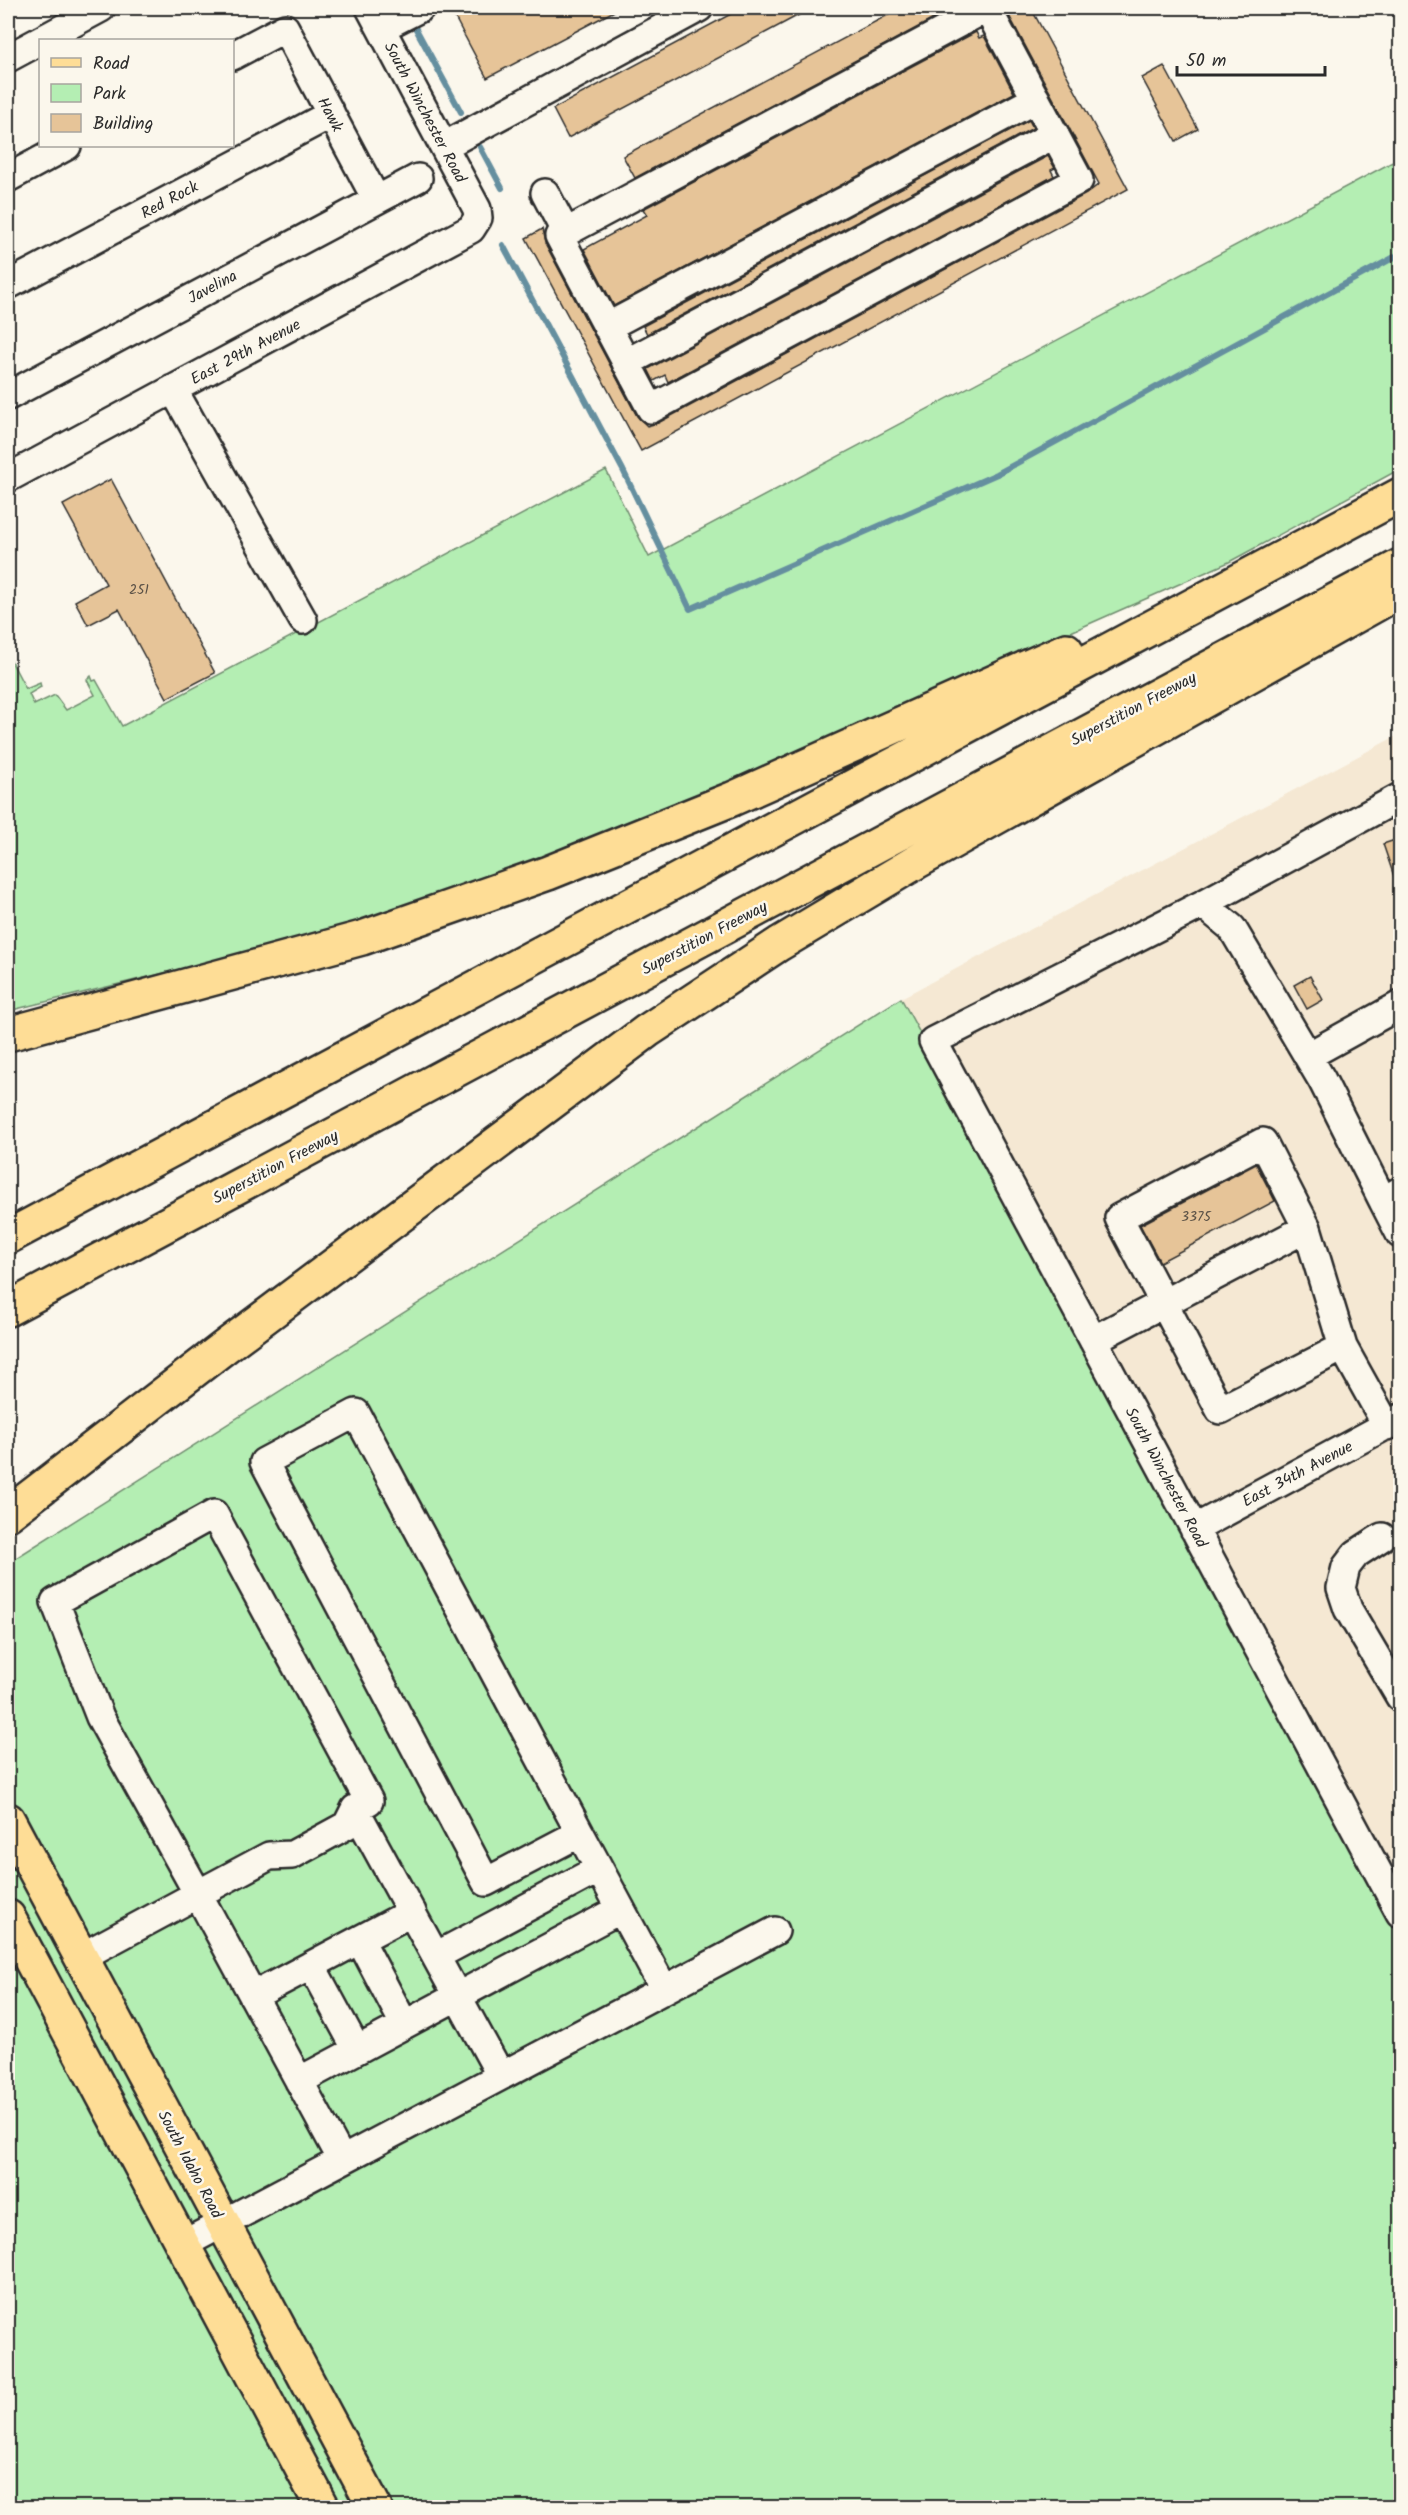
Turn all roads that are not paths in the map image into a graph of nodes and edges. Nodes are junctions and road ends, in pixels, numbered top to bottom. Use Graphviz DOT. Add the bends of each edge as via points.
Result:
graph roads {
  1 [pos="101,8"];
  2 [pos="420,8"];
  3 [pos="699,8"];
  4 [pos="375,18"];
  5 [pos="43,39"];
  6 [pos="39,41"];
  7 [pos="234,55"];
  8 [pos="8,58"];
  9 [pos="1036,99"];
  10 [pos="331,114"];
  11 [pos="1055,134"];
  12 [pos="444,146"];
  13 [pos="65,147"];
  14 [pos="8,177"];
  15 [pos="418,178"];
  16 [pos="544,193"];
  17 [pos="376,199"];
  18 [pos="478,218"];
  19 [pos="566,233"];
  20 [pos="8,285"];
  21 [pos="607,327"];
  22 [pos="626,363"];
  23 [pos="173,389"];
  24 [pos="8,396"];
  25 [pos="8,478"];
  26 [pos="1401,495"];
  27 [pos="1278,560"];
  28 [pos="1401,566"];
  29 [pos="1401,591"];
  30 [pos="303,620"];
  31 [pos="1401,797"];
  32 [pos="1203,904"];
  33 [pos="1401,1005"];
  34 [pos="8,1034"];
  35 [pos="1308,1056"];
  36 [pos="1392,1196"];
  37 [pos="1307,1228"];
  38 [pos="1401,1234"];
  39 [pos="8,1237"];
  40 [pos="1164,1302"];
  41 [pos="8,1309"];
  42 [pos="1093,1340"];
  43 [pos="1343,1347"];
  44 [pos="1394,1422"];
  45 [pos="8,1514"];
  46 [pos="1194,1529"];
  47 [pos="1382,1537"];
  48 [pos="1401,1697"];
  49 [pos="355,1809"];
  50 [pos="8,1820"];
  51 [pos="579,1833"];
  52 [pos="599,1869"];
  53 [pos="1390,1869"];
  54 [pos="198,1894"];
  55 [pos="621,1909"];
  56 [pos="412,1912"];
  57 [pos="1401,1913"];
  58 [pos="8,1917"];
  59 [pos="775,1930"];
  60 [pos="360,1940"];
  61 [pos="436,1956"];
  62 [pos="81,1957"];
  63 [pos="311,1965"];
  64 [pos="664,1989"];
  65 [pos="253,1996"];
  66 [pos="457,1996"];
  67 [pos="405,2024"];
  68 [pos="357,2050"];
  69 [pos="501,2076"];
  70 [pos="299,2081"];
  71 [pos="342,2160"];
  72 [pos="223,2223"];
  73 [pos="182,2245"];
  74 [pos="323,2508"];
  75 [pos="375,2508"];
  1 -- 5 [label="street"];
  2 -- 4 [label="street"];
  3 -- 12 [label="street"];
  4 -- 12 [label="street, South Winchester Road"];
  6 -- 8 [label="street"];
  7 -- 10 [label="street, Hawk" via="285,28"];
  9 -- 11 [label="street"];
  9 -- 19 [label="street" via="987,8"];
  9 -- 21 [label="street"];
  10 -- 17 [label="street, Hawk"];
  10 -- 20 [label="street, Red Rock"];
  11 -- 22 [label="street"];
  11 -- 22 [label="street" via="1079,180 651,409"];
  12 -- 18 [label="street, South Winchester Road" via="470,194"];
  13 -- 14 [label="street"];
  15 -- 17 [label="street, Javelina"];
  16 -- 19 [label="street"];
  17 -- 24 [label="street, Javelina"];
  18 -- 23 [label="street, East 29th Avenue" via="471,229 457,238"];
  19 -- 21 [label="street" via="559,236"];
  21 -- 22 [label="street"];
  23 -- 25 [label="street, East 29th Avenue"];
  23 -- 30 [label="street"];
  26 -- 27 [label="main road"];
  27 -- 34 [label="main road" via="732,799 548,873 362,938"];
  27 -- 39 [label="main road"];
  28 -- 41 [label="main road, Superstition Freeway"];
  29 -- 45 [label="main road" via="916,862 779,944 647,1031"];
  31 -- 32 [label="street"];
  32 -- 35 [label="street" via="1232,928"];
  32 -- 42 [label="street, South Winchester Road" via="933,1041"];
  33 -- 35 [label="street"];
  35 -- 36 [label="street"];
  36 -- 38 [label="street"];
  37 -- 40 [label="street"];
  37 -- 40 [label="street" via="1263,1142 1119,1218"];
  37 -- 43 [label="street"];
  40 -- 42 [label="street"];
  40 -- 43 [label="street" via="1220,1410"];
  42 -- 46 [label="street, South Winchester Road"];
  43 -- 44 [label="street"];
  44 -- 46 [label="street, East 34th Avenue"];
  46 -- 53 [label="street, South Winchester Road"];
  47 -- 48 [label="street" via="1356,1554 1346,1568 1341,1588 1348,1609"];
  49 -- 54 [label="street" via="347,1825 292,1855 269,1856"];
  49 -- 54 [label="street" via="369,1801 214,1514 55,1602 100,1717"];
  49 -- 56 [label="street"];
  50 -- 62 [label="main road, South Idaho Road"];
  51 -- 51 [label="street" via="356,1413 264,1462 486,1882"];
  51 -- 52 [label="street"];
  52 -- 55 [label="street"];
  52 -- 61 [label="street"];
  53 -- 57 [label="street, South Winchester Road"];
  54 -- 62 [label="street"];
  54 -- 65 [label="street"];
  55 -- 64 [label="street"];
  55 -- 66 [label="street"];
  56 -- 60 [label="street"];
  56 -- 61 [label="street"];
  58 -- 73 [label="main road"];
  59 -- 64 [label="street"];
  60 -- 63 [label="street"];
  60 -- 67 [label="street"];
  61 -- 66 [label="street"];
  62 -- 72 [label="main road, South Idaho Road"];
  63 -- 65 [label="street"];
  63 -- 68 [label="street"];
  64 -- 69 [label="street"];
  65 -- 70 [label="street"];
  66 -- 67 [label="street"];
  66 -- 69 [label="street"];
  67 -- 68 [label="street"];
  68 -- 70 [label="street"];
  69 -- 71 [label="street"];
  70 -- 71 [label="street"];
  71 -- 72 [label="street"];
  72 -- 73 [label="street"];
  72 -- 75 [label="main road, South Idaho Road"];
  73 -- 74 [label="main road"];
}
